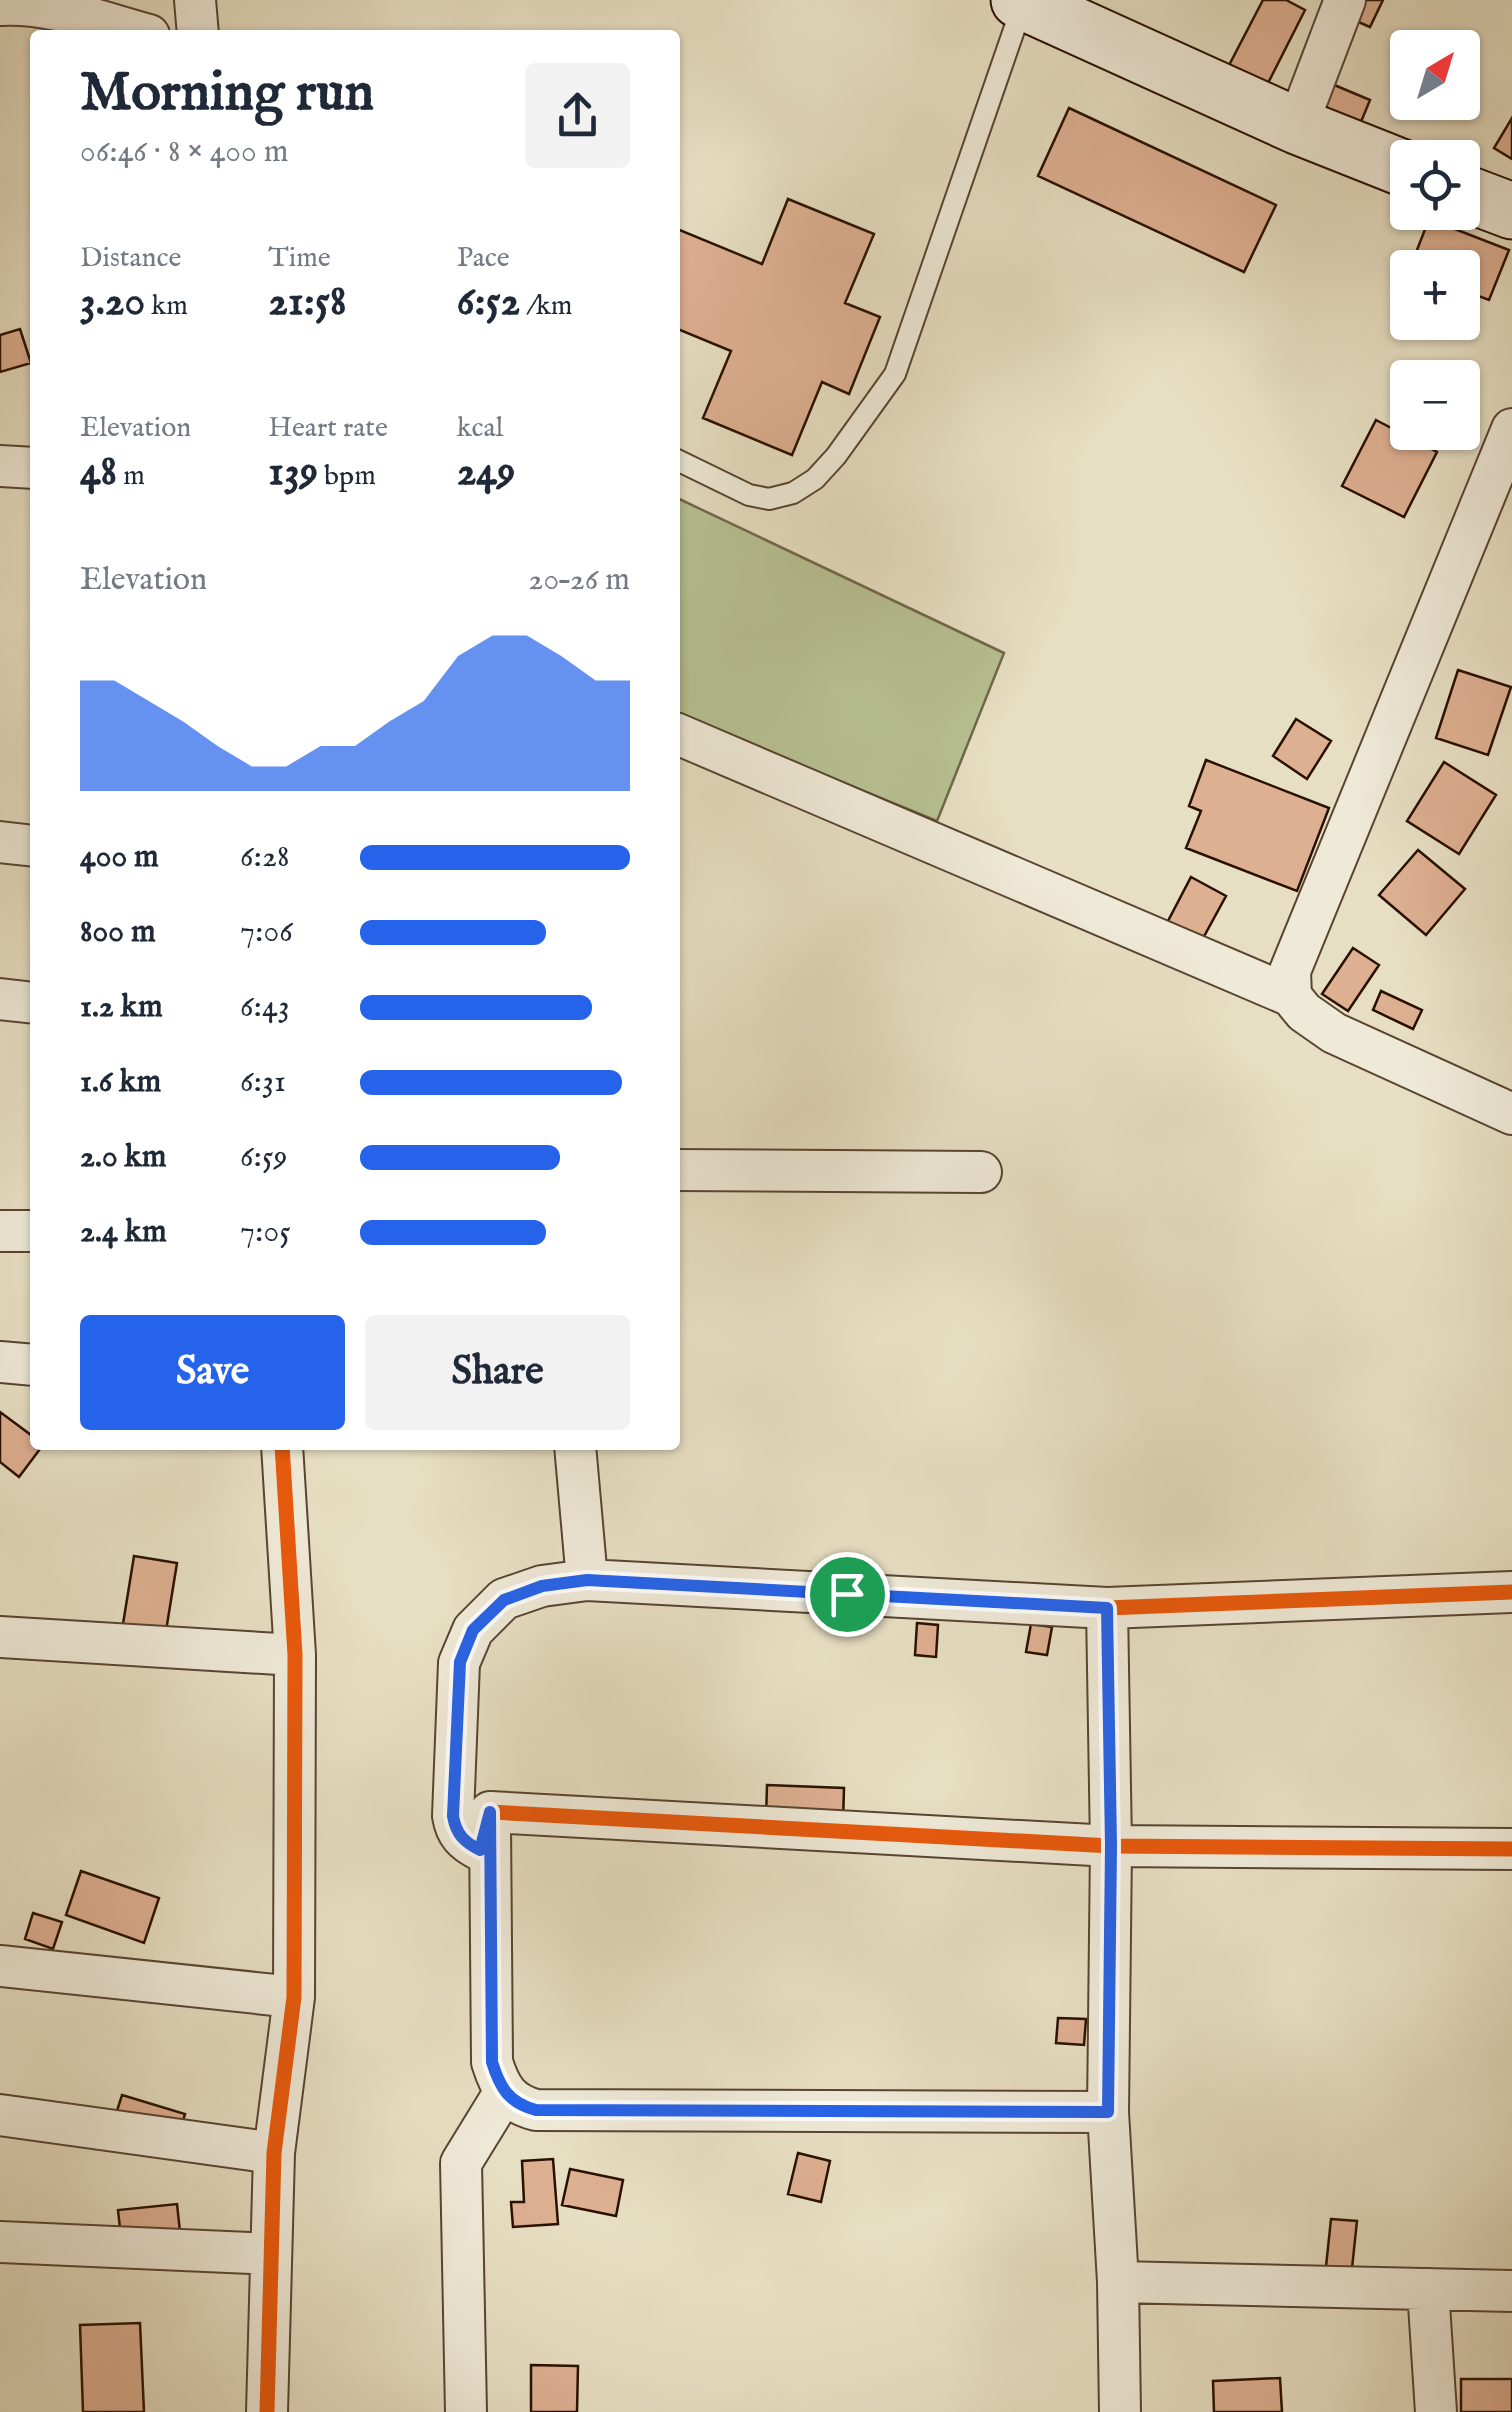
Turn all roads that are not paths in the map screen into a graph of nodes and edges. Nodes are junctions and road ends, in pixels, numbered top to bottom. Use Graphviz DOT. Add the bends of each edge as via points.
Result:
graph roads {
  1 [pos="195,0"];
  2 [pos="1345,0"];
  3 [pos="1022,1"];
  4 [pos="0,5"];
  5 [pos="130,30"];
  6 [pos="198,30"];
  7 [pos="1297,126"];
  8 [pos="1390,163"];
  9 [pos="1480,199"];
  10 [pos="1512,212"];
  11 [pos="1512,428"];
  12 [pos="680,461"];
  13 [pos="0,466"];
  14 [pos="30,468"];
  15 [pos="680,735"];
  16 [pos="0,842"];
  17 [pos="30,845"];
  18 [pos="1291,996"];
  19 [pos="0,999"];
  20 [pos="30,1002"];
  21 [pos="1512,1114"];
  22 [pos="680,1170"];
  23 [pos="981,1172"];
  24 [pos="0,1231"];
  25 [pos="30,1231"];
  26 [pos="0,1362"];
  27 [pos="30,1365"];
  28 [pos="282,1450"];
  29 [pos="575,1450"];
  30 [pos="587,1580"];
  31 [pos="1512,1592"];
  32 [pos="1107,1608"];
  33 [pos="0,1637"];
  34 [pos="295,1655"];
  35 [pos="490,1812"];
  36 [pos="1111,1846"];
  37 [pos="1512,1849"];
  38 [pos="0,1966"];
  39 [pos="294,1998"];
  40 [pos="504,2093"];
  41 [pos="1108,2112"];
  42 [pos="0,2115"];
  43 [pos="274,2153"];
  44 [pos="0,2242"];
  45 [pos="271,2254"];
  46 [pos="1118,2282"];
  47 [pos="1428,2289"];
  48 [pos="1512,2291"];
  49 [pos="267,2412"];
  50 [pos="466,2412"];
  51 [pos="1120,2412"];
  52 [pos="1436,2412"];
  1 -- 6 [label="street"];
  2 -- 7 [label="street"];
  3 -- 7 [label="main road"];
  3 -- 12 [label="lane" via="895,374 836,456 794,493 768,499"];
  4 -- 5 [label="street" via="60,11"];
  7 -- 8 [label="main road"];
  9 -- 10 [label="main road"];
  11 -- 18 [label="street" via="1290,971"];
  13 -- 14 [label="street"];
  15 -- 18 [label="street"];
  16 -- 17 [label="street"];
  18 -- 21 [label="street" via="1334,1033"];
  19 -- 20 [label="street"];
  22 -- 23 [label="street"];
  24 -- 25 [label="street"];
  26 -- 27 [label="street"];
  28 -- 34 [label="street"];
  29 -- 30 [label="street"];
  30 -- 32 [label="street"];
  30 -- 35 [label="street" via="504,1600 473,1630 460,1662 453,1816 465,1842 480,1850"];
  31 -- 32 [label="street"];
  32 -- 36 [label="street"];
  33 -- 34 [label="street"];
  34 -- 39 [label="street"];
  35 -- 36 [label="street"];
  35 -- 40 [label="street" via="492,2062"];
  36 -- 37 [label="street"];
  36 -- 41 [label="street"];
  38 -- 39 [label="street"];
  39 -- 43 [label="street"];
  40 -- 41 [label="street" via="536,2110"];
  40 -- 50 [label="street" via="461,2164"];
  41 -- 46 [label="street"];
  42 -- 43 [label="street"];
  43 -- 45 [label="street"];
  44 -- 45 [label="street"];
  45 -- 49 [label="street"];
  46 -- 47 [label="street"];
  46 -- 51 [label="street"];
  47 -- 48 [label="street"];
  47 -- 52 [label="street"];
}
